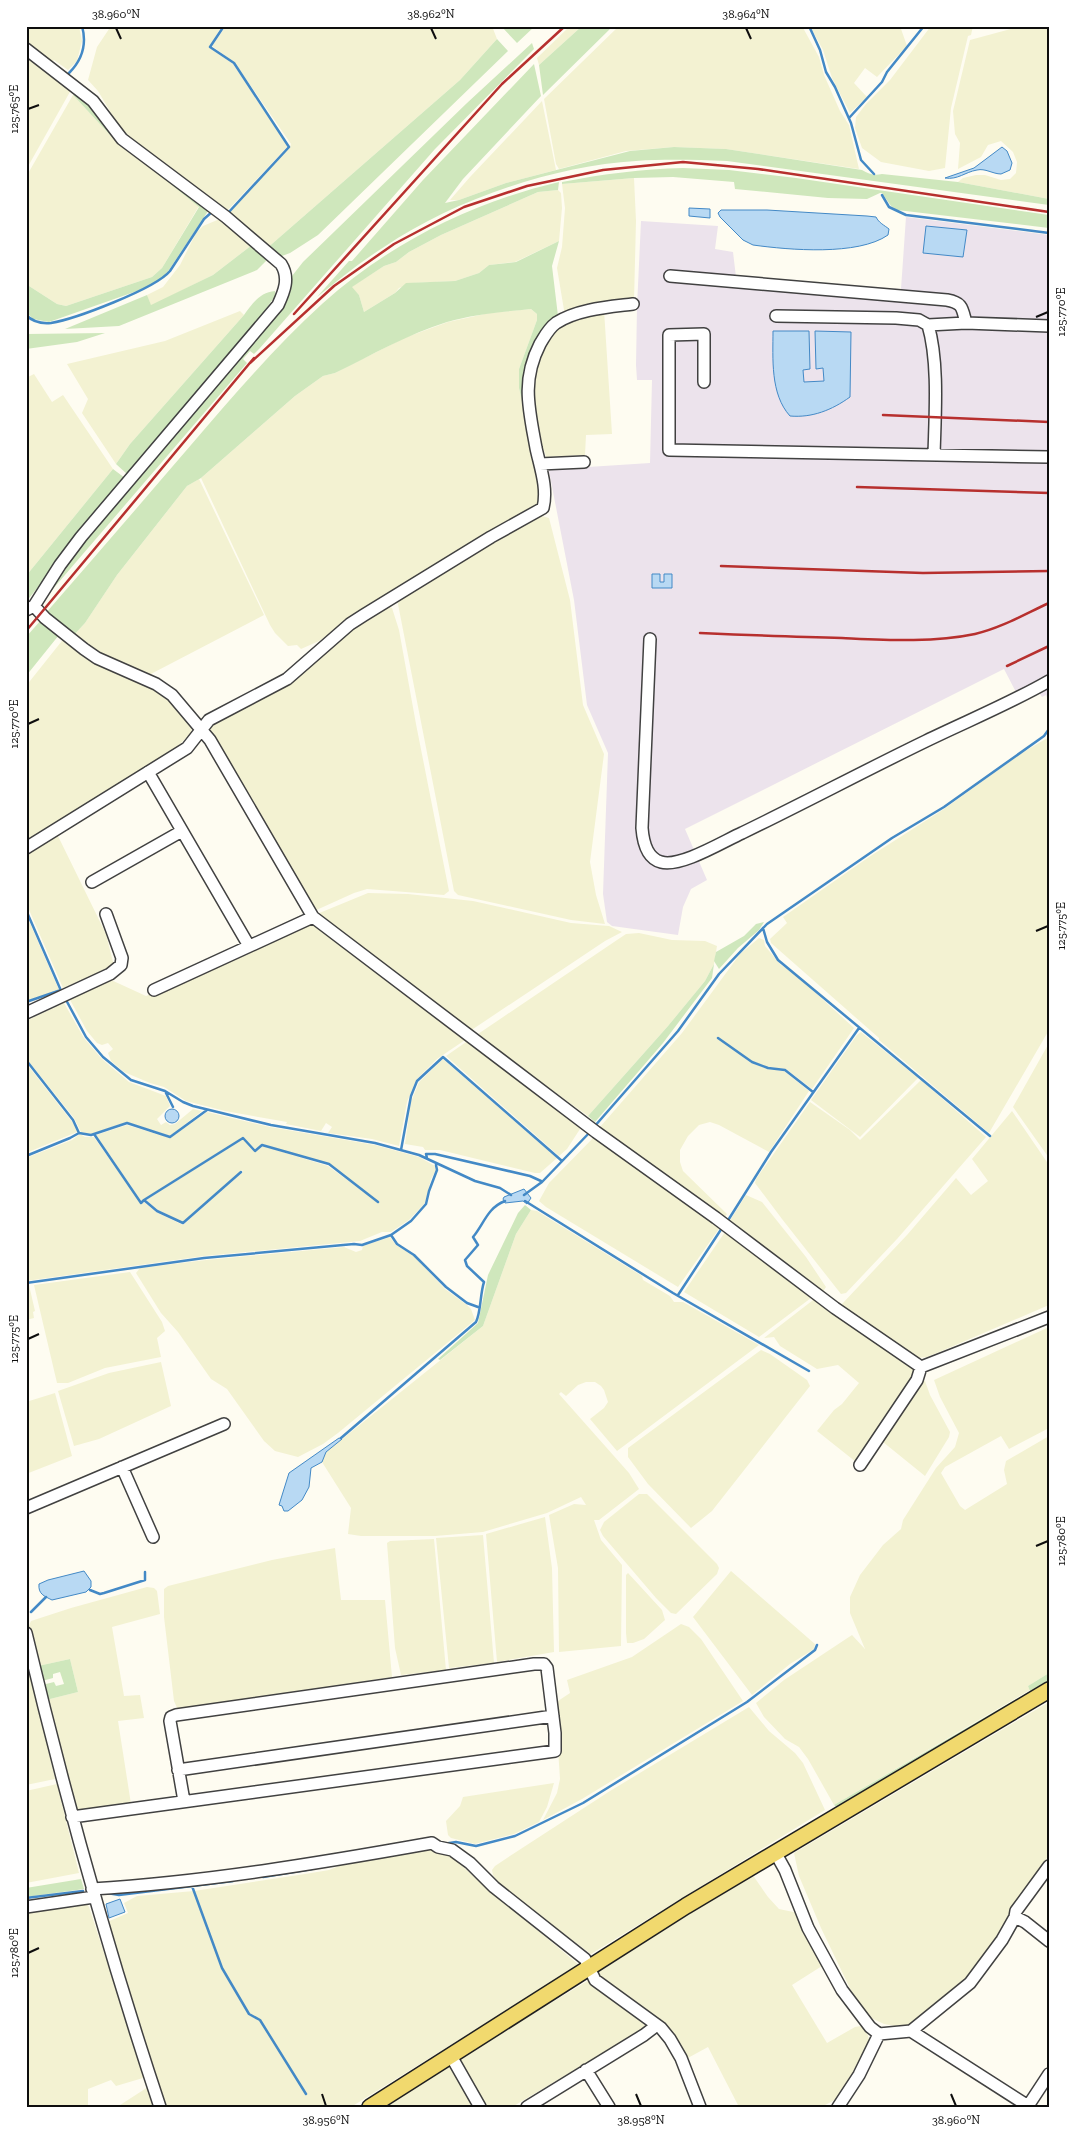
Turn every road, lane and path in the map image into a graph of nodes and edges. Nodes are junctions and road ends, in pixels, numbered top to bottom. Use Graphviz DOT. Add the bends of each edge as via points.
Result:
graph roads {
  1 [pos="26,49"];
  2 [pos="670,276"];
  3 [pos="633,304"];
  4 [pos="776,316"];
  5 [pos="966,322"];
  6 [pos="928,325"];
  7 [pos="1049,326"];
  8 [pos="704,382"];
  9 [pos="934,455"];
  10 [pos="1049,456"];
  11 [pos="584,462"];
  12 [pos="540,464"];
  13 [pos="30,608"];
  14 [pos="650,639"];
  15 [pos="1049,681"];
  16 [pos="200,730"];
  17 [pos="148,772"];
  18 [pos="182,831"];
  19 [pos="26,848"];
  20 [pos="92,882"];
  21 [pos="106,914"];
  22 [pos="312,916"];
  23 [pos="249,946"];
  24 [pos="154,990"];
  25 [pos="26,1013"];
  26 [pos="1049,1317"];
  27 [pos="920,1367"];
  28 [pos="224,1424"];
  29 [pos="860,1465"];
  30 [pos="122,1467"];
  31 [pos="26,1508"];
  32 [pos="153,1537"];
  33 [pos="26,1633"];
  34 [pos="1049,1690"];
  35 [pos="553,1716"];
  36 [pos="178,1770"];
  37 [pos="184,1801"];
  38 [pos="72,1817"];
  39 [pos="776,1852"];
  40 [pos="1049,1866"];
  41 [pos="93,1893"];
  42 [pos="26,1907"];
  43 [pos="1015,1917"];
  44 [pos="1049,1941"];
  45 [pos="590,1967"];
  46 [pos="657,2025"];
  47 [pos="911,2031"];
  48 [pos="879,2034"];
  49 [pos="450,2056"];
  50 [pos="586,2070"];
  51 [pos="1049,2074"];
  52 [pos="160,2107"];
  53 [pos="370,2107"];
  54 [pos="480,2107"];
  55 [pos="526,2107"];
  56 [pos="609,2107"];
  57 [pos="700,2107"];
  58 [pos="838,2107"];
  1 -- 13 [label="street" via="92,101 122,140 226,217 282,264 286,282 278,305 81,537"];
  2 -- 5 [label="street" via="947,300 960,305"];
  3 -- 12 [label="street" via="588,311 557,323 547,331 534,357 527,383 530,418"];
  4 -- 6 [label="street" via="896,318 919,320"];
  5 -- 6 [label="street"];
  5 -- 7 [label="street"];
  6 -- 9 [label="street" via="933,358"];
  8 -- 9 [label="street" via="704,334 669,335 669,450"];
  9 -- 10 [label="street"];
  11 -- 12 [label="street"];
  12 -- 16 [label="street" via="545,500 538,512 364,615 287,679 209,720"];
  13 -- 16 [label="street" via="97,658 156,684 172,695"];
  14 -- 15 [label="street" via="642,828 644,846 652,857 661,862 673,862 703,851"];
  16 -- 17 [label="street" via="187,748"];
  16 -- 22 [label="street" via="210,740"];
  17 -- 18 [label="street"];
  17 -- 19 [label="street"];
  18 -- 20 [label="street"];
  18 -- 23 [label="street"];
  21 -- 25 [label="street" via="122,958 121,964 110,974"];
  22 -- 23 [label="street"];
  22 -- 27 [label="street" via="593,1129"];
  23 -- 24 [label="street"];
  26 -- 27 [label="street"];
  27 -- 29 [label="street" via="917,1380"];
  28 -- 30 [label="street"];
  30 -- 31 [label="street"];
  30 -- 32 [label="street"];
  33 -- 38 [label="street"];
  34 -- 39 [label="main road"];
  35 -- 36 [label="street"];
  35 -- 36 [label="street" via="548,1672 544,1664 176,1714 170,1721"];
  35 -- 37 [label="street" via="555,1751"];
  36 -- 37 [label="street"];
  37 -- 38 [label="street"];
  38 -- 41 [label="street"];
  39 -- 45 [label="main road"];
  39 -- 48 [label="street" via="808,1928 842,1990"];
  40 -- 43 [label="street"];
  41 -- 42 [label="street"];
  41 -- 45 [label="street" via="327,1862 432,1843 452,1850 470,1863 494,1887 585,1959"];
  41 -- 52 [label="street"];
  43 -- 44 [label="street"];
  43 -- 47 [label="street" via="970,1982"];
  45 -- 46 [label="street" via="596,1980"];
  45 -- 49 [label="main road"];
  46 -- 50 [label="street"];
  46 -- 57 [label="street" via="679,2054"];
  47 -- 48 [label="street"];
  47 -- 51 [label="street" via="1028,2106"];
  48 -- 58 [label="street" via="859,2075"];
  49 -- 53 [label="main road"];
  49 -- 54 [label="street"];
  50 -- 55 [label="street"];
  50 -- 56 [label="street"];
}
